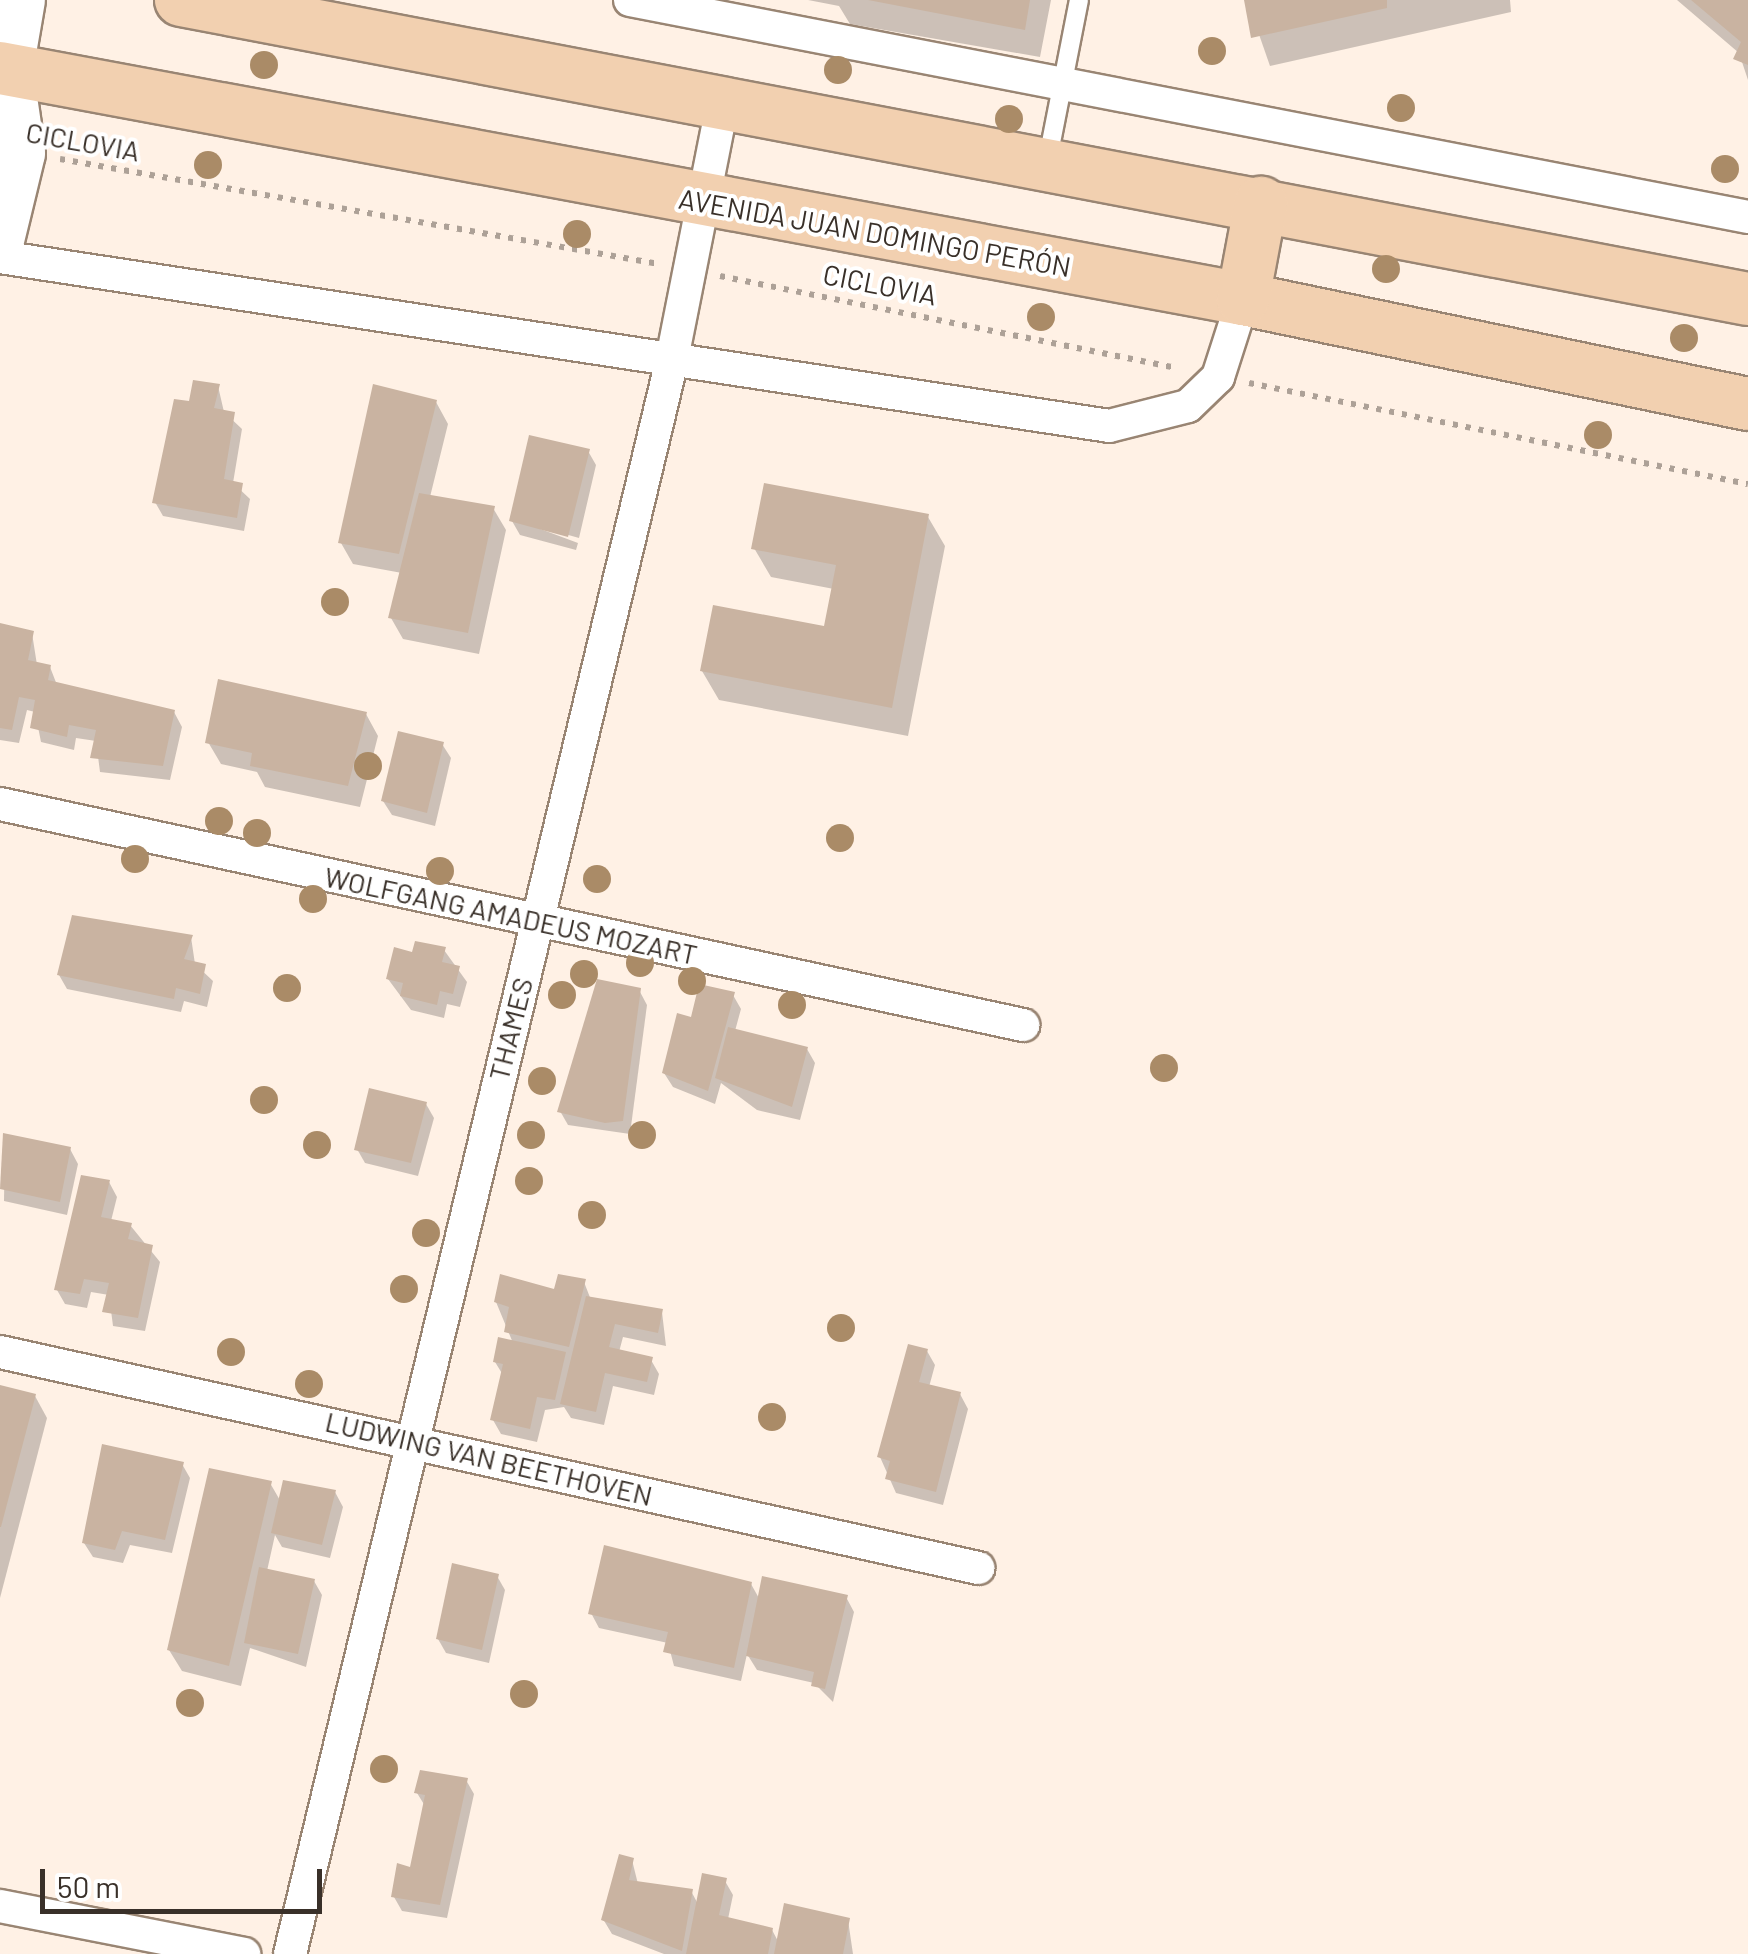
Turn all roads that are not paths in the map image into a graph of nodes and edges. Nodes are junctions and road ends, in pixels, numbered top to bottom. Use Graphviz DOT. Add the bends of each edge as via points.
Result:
graph roads {
  1 [pos="21,0"];
  2 [pos="181,0"];
  3 [pos="630,0"];
  4 [pos="1079,0"];
  5 [pos="4,69"];
  6 [pos="1061,84"];
  7 [pos="724,102"];
  8 [pos="1047,163"];
  9 [pos="703,201"];
  10 [pos="1262,203"];
  11 [pos="1748,217"];
  12 [pos="0,240"];
  13 [pos="0,257"];
  14 [pos="1243,298"];
  15 [pos="1748,298"];
  16 [pos="671,364"];
  17 [pos="1748,404"];
  18 [pos="0,804"];
  19 [pos="537,920"];
  20 [pos="1023,1025"];
  21 [pos="0,1352"];
  22 [pos="410,1439"];
  23 [pos="978,1568"];
  24 [pos="0,1906"];
  25 [pos="244,1954"];
  26 [pos="290,1954"];
  1 -- 5 [label="street"];
  2 -- 7 [label="main road"];
  3 -- 6 [label="street"];
  4 -- 6 [label="lane"];
  5 -- 9 [label="main road, AVENIDA JUAN DOMINGO PERÓN"];
  5 -- 12 [label="street" via="21,152"];
  6 -- 8 [label="lane"];
  6 -- 11 [label="street"];
  7 -- 8 [label="main road"];
  7 -- 9 [label="street, THAMES"];
  8 -- 10 [label="main road"];
  9 -- 14 [label="main road, AVENIDA JUAN DOMINGO PERÓN"];
  9 -- 16 [label="street, THAMES"];
  10 -- 14 [label="main road"];
  10 -- 15 [label="main road"];
  13 -- 16 [label="street"];
  14 -- 16 [label="street" via="1218,377 1188,406 1109,426"];
  14 -- 17 [label="main road, AVENIDA JUAN DOMINGO PERÓN"];
  16 -- 19 [label="street, THAMES"];
  18 -- 19 [label="street, WOLFGANG AMADEUS MOZART"];
  19 -- 20 [label="street, WOLFGANG AMADEUS MOZART"];
  19 -- 22 [label="street, THAMES"];
  21 -- 22 [label="street, LUDWING VAN BEETHOVEN"];
  22 -- 23 [label="street, LUDWING VAN BEETHOVEN"];
  22 -- 26 [label="street, THAMES"];
  24 -- 25 [label="street"];
}
